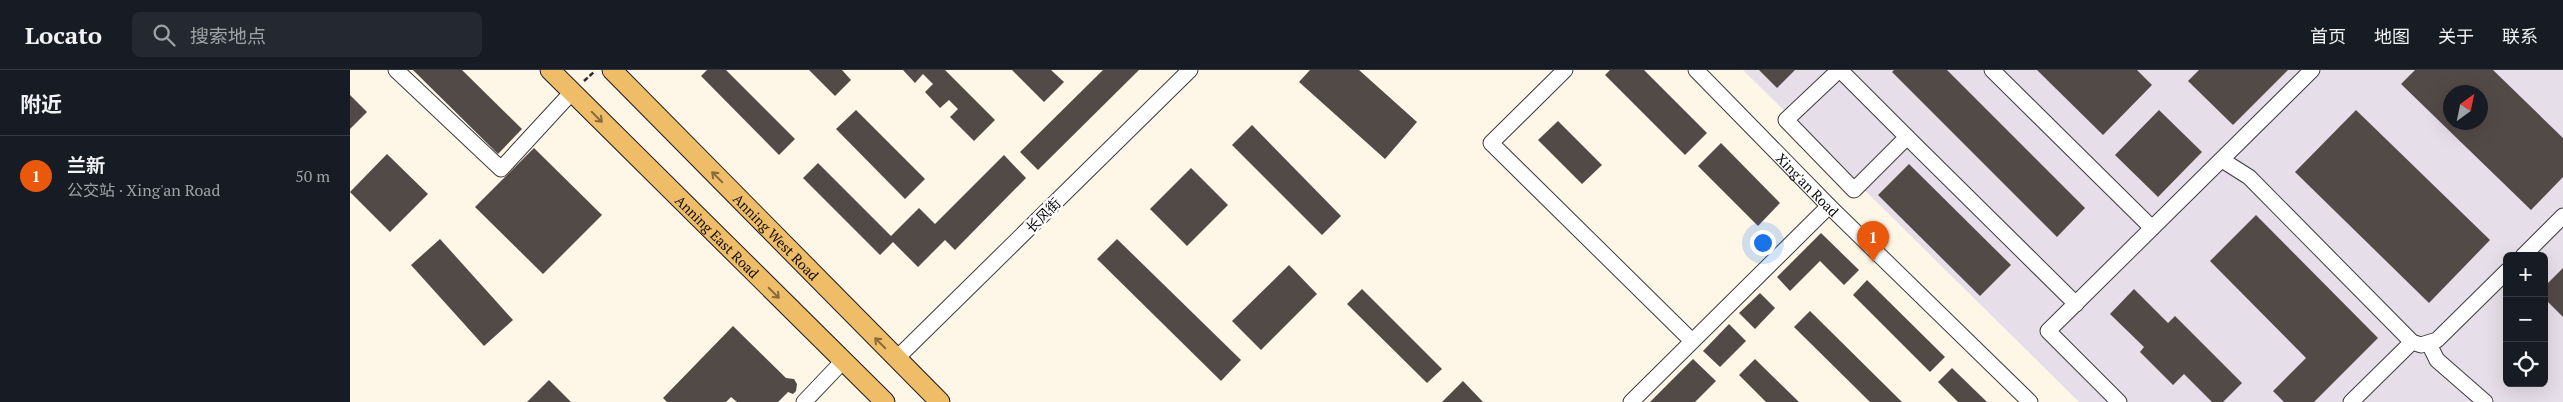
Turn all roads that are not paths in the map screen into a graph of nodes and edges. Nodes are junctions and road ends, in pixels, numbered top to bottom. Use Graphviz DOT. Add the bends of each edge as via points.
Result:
graph roads {
  1 [pos="396,70"];
  2 [pos="550,70"];
  3 [pos="612,70"];
  4 [pos="1190,70"];
  5 [pos="1565,70"];
  6 [pos="1696,70"];
  7 [pos="1840,70"];
  8 [pos="1992,70"];
  9 [pos="2312,70"];
  10 [pos="572,92"];
  11 [pos="1907,137"];
  12 [pos="2222,160"];
  13 [pos="1829,206"];
  14 [pos="2563,216"];
  15 [pos="2152,228"];
  16 [pos="2527,252"];
  17 [pos="2503,275"];
  18 [pos="2076,304"];
  19 [pos="1692,341"];
  20 [pos="2412,342"];
  21 [pos="2429,344"];
  22 [pos="896,359"];
  23 [pos="843,361"];
  24 [pos="804,402"];
  25 [pos="885,402"];
  26 [pos="940,402"];
  27 [pos="1631,402"];
  28 [pos="2030,402"];
  29 [pos="2119,402"];
  30 [pos="2351,402"];
  31 [pos="2485,402"];
  1 -- 10 [label="street" via="500,170"];
  2 -- 10 [label="main road, Anning East Road"];
  22 -- 3 [label="main road, Anning West Road, one-way"];
  4 -- 22 [label="street, 长风街"];
  5 -- 19 [label="street" via="1491,143"];
  6 -- 13 [label="street, Xing'an Road"];
  7 -- 11 [label="street"];
  7 -- 11 [label="street" via="1786,120 1854,190"];
  8 -- 15 [label="street"];
  9 -- 12 [label="street"];
  10 -- 23 [label="main road, Anning East Road, one-way"];
  11 -- 18 [label="street"];
  12 -- 15 [label="street"];
  12 -- 20 [label="street" via="2249,177"];
  13 -- 19 [label="street"];
  13 -- 28 [label="street, Xing'an Road"];
  14 -- 16 [label="street"];
  15 -- 18 [label="street"];
  17 -- 21 [label="street" via="2437,340"];
  18 -- 29 [label="street" via="2048,331"];
  19 -- 27 [label="street"];
  20 -- 21 [label="street"];
  20 -- 30 [label="street"];
  21 -- 31 [label="street" via="2437,360"];
  22 -- 26 [label="main road, Anning West Road"];
  23 -- 24 [label="street"];
  23 -- 25 [label="main road, Anning East Road"];
}
